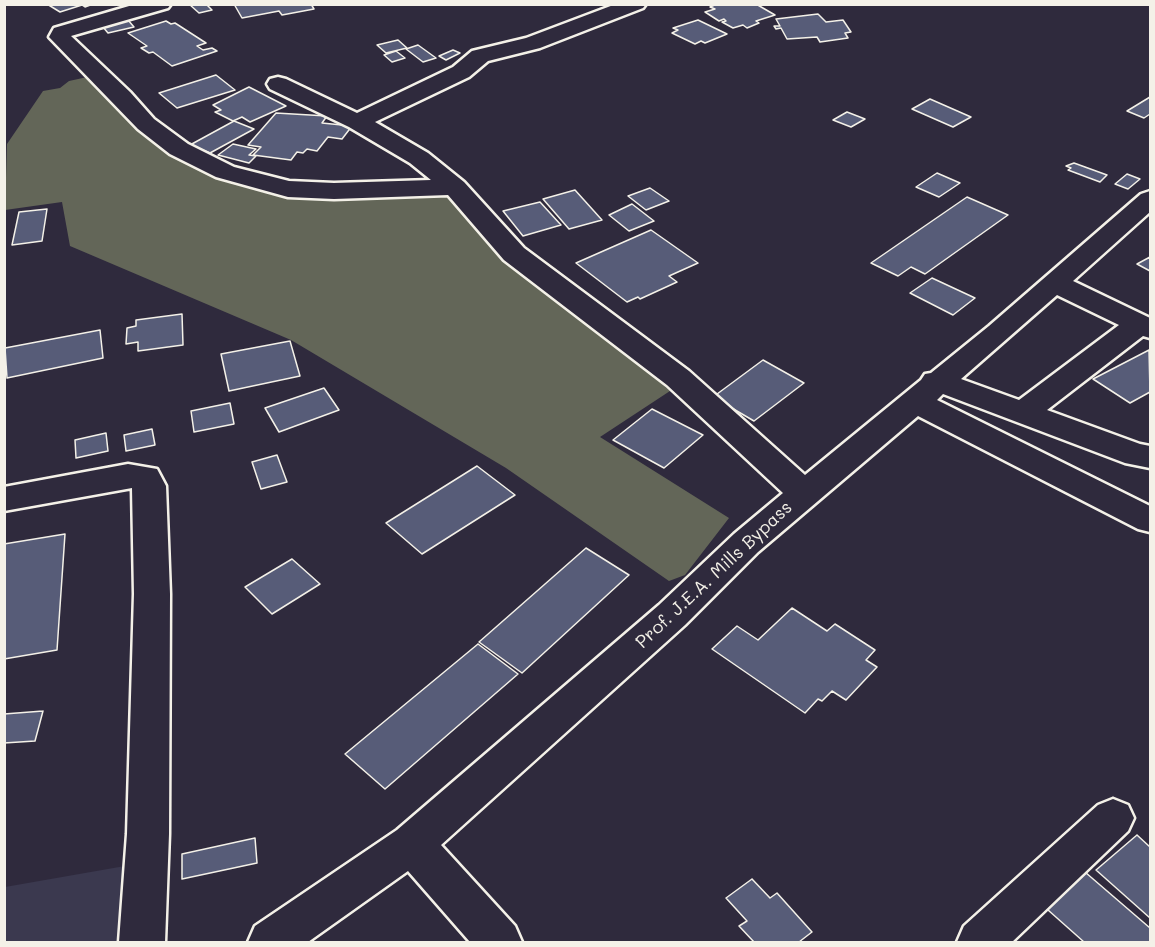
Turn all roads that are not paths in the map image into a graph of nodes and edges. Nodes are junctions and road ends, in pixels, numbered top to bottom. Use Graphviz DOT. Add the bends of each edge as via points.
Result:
graph roads {
  1 [pos="161,4"];
  2 [pos="636,4"];
  3 [pos="278,84"];
  4 [pos="357,122"];
  5 [pos="456,187"];
  6 [pos="1150,199"];
  7 [pos="1054,283"];
  8 [pos="1145,327"];
  9 [pos="925,391"];
  10 [pos="1024,412"];
  11 [pos="1150,457"];
  12 [pos="804,493"];
  13 [pos="4,499"];
  14 [pos="1150,520"];
  15 [pos="1113,818"];
  16 [pos="412,844"];
  17 [pos="142,942"];
  18 [pos="271,942"];
  19 [pos="499,942"];
  20 [pos="980,942"];
  1 -- 5 [label="street" via="72,28 61,32 60,37 146,124 179,149 225,172 288,189"];
  2 -- 4 [label="street" via="532,44 480,56 460,72"];
  3 -- 4 [label="street"];
  4 -- 5 [label="street" via="419,158"];
  5 -- 12 [label="street" via="514,254 678,378"];
  6 -- 7 [label="street, Prof. J.E.A. Mills Bypass"];
  7 -- 8 [label="street"];
  7 -- 9 [label="street, Prof. J.E.A. Mills Bypass"];
  8 -- 10 [label="street"];
  9 -- 10 [label="street"];
  9 -- 12 [label="street, Prof. J.E.A. Mills Bypass"];
  9 -- 14 [label="street"];
  10 -- 11 [label="street"];
  12 -- 16 [label="street, Prof. J.E.A. Mills Bypass"];
  13 -- 17 [label="street" via="128,476 145,477 149,486 152,605"];
  15 -- 20 [label="street"];
  16 -- 18 [label="street, Prof. J.E.A. Mills Bypass"];
  16 -- 19 [label="street"];
}
